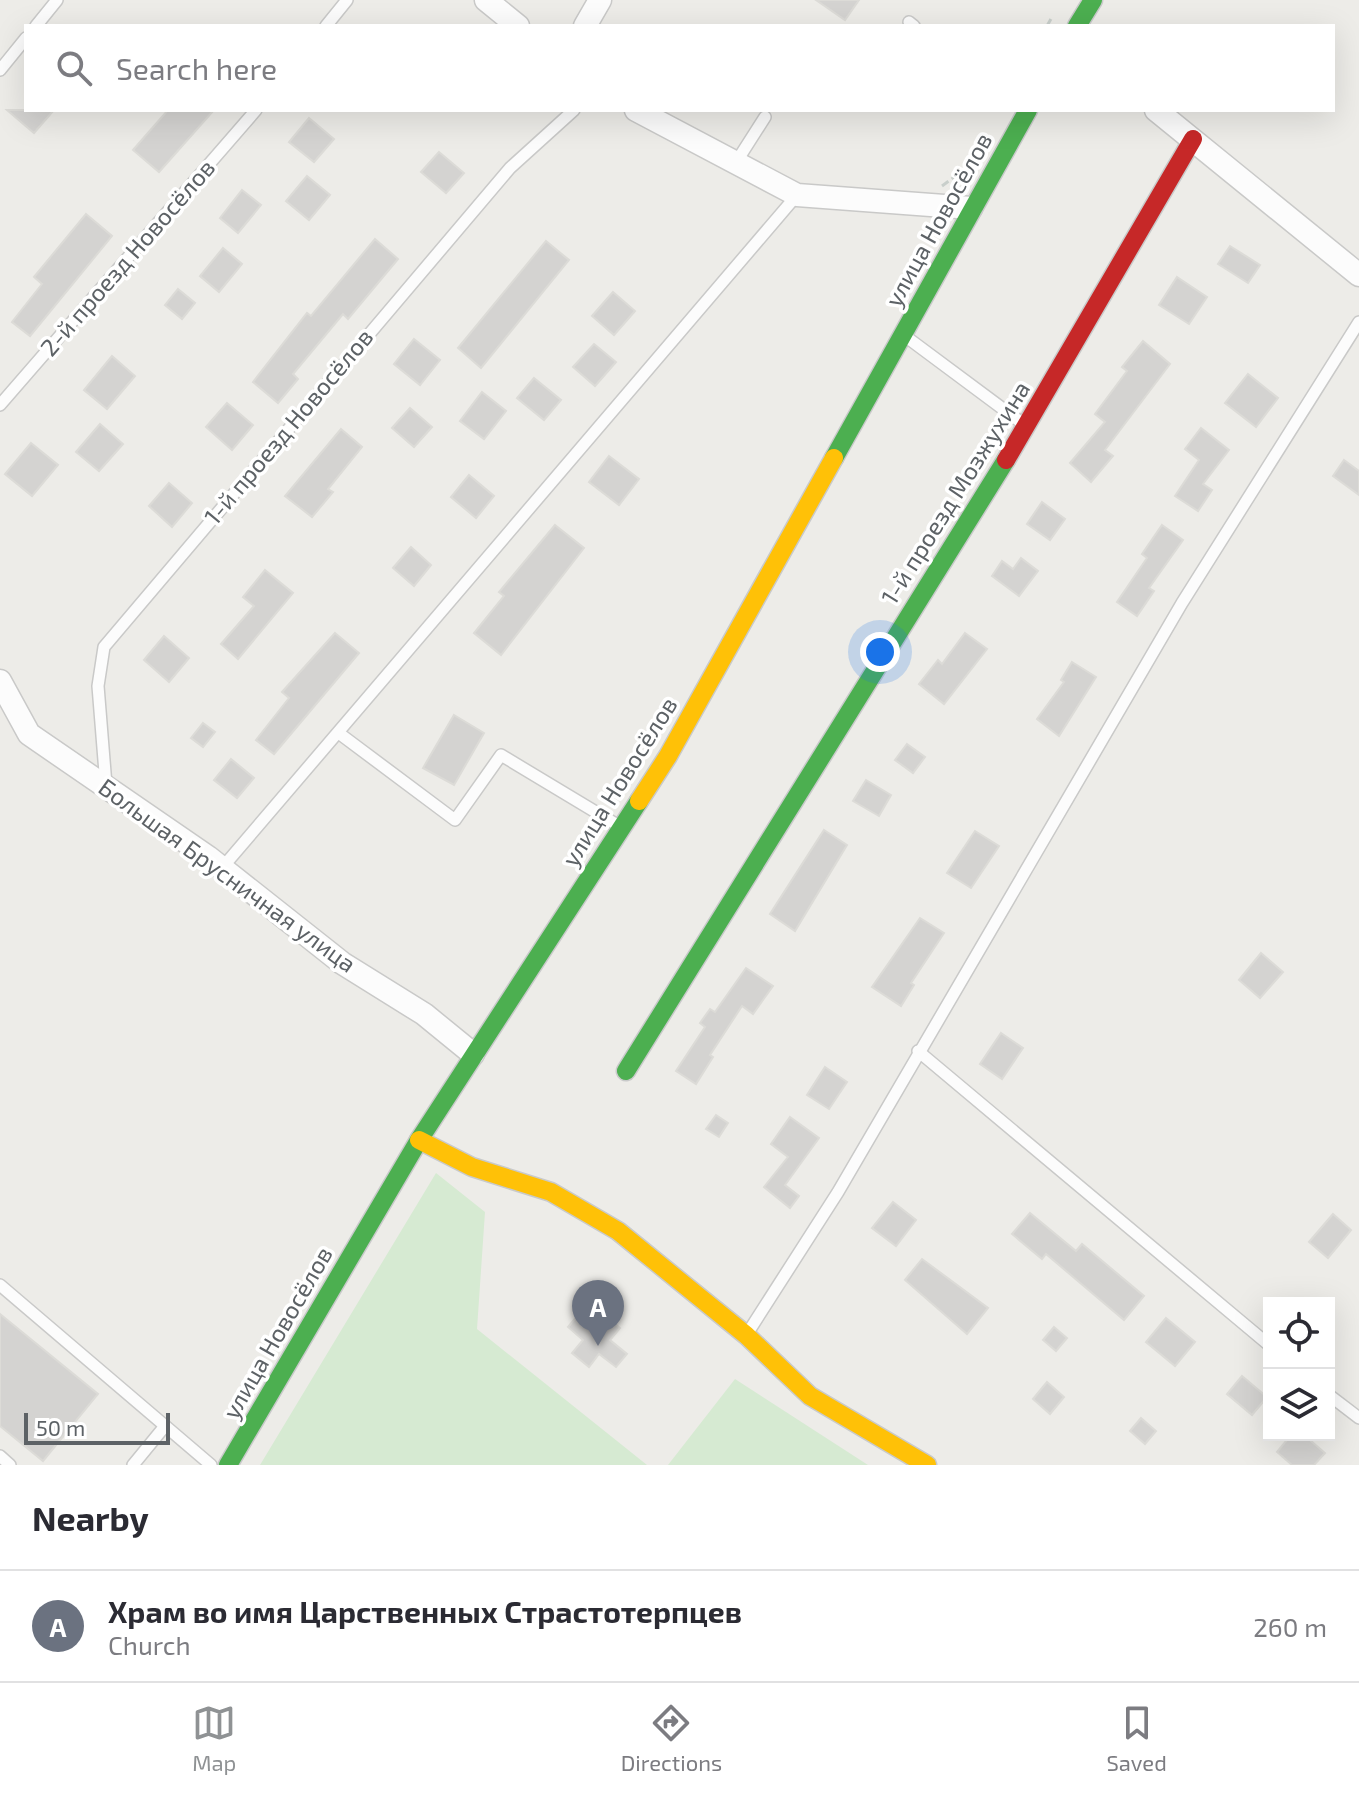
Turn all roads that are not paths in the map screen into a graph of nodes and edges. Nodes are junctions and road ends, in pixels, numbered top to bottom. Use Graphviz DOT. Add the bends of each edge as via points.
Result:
graph roads {
  1 [pos="57,0"];
  2 [pos="347,0"];
  3 [pos="486,0"];
  4 [pos="1093,0"];
  5 [pos="38,24"];
  6 [pos="328,24"];
  7 [pos="516,24"];
  8 [pos="1078,24"];
  9 [pos="24,40"];
  10 [pos="0,70"];
  11 [pos="254,112"];
  12 [pos="572,112"];
  13 [pos="640,112"];
  14 [pos="1027,112"];
  15 [pos="1159,112"];
  16 [pos="765,117"];
  17 [pos="1193,139"];
  18 [pos="735,164"];
  19 [pos="797,195"];
  20 [pos="971,208"];
  21 [pos="1359,275"];
  22 [pos="1359,322"];
  23 [pos="904,335"];
  24 [pos="0,405"];
  25 [pos="1027,426"];
  26 [pos="0,681"];
  27 [pos="340,734"];
  28 [pos="106,786"];
  29 [pos="623,829"];
  30 [pos="222,868"];
  31 [pos="918,1051"];
  32 [pos="473,1054"];
  33 [pos="626,1071"];
  34 [pos="419,1140"];
  35 [pos="0,1285"];
  36 [pos="746,1335"];
  37 [pos="1263,1340"];
  38 [pos="1335,1400"];
  39 [pos="1359,1418"];
  40 [pos="165,1426"];
  41 [pos="0,1456"];
  42 [pos="10,1465"];
  43 [pos="133,1465"];
  44 [pos="211,1465"];
  45 [pos="228,1465"];
  46 [pos="927,1465"];
  1 -- 5 [label="lane"];
  2 -- 6 [label="lane"];
  3 -- 7 [label="street"];
  4 -- 8 [label="street"];
  9 -- 10 [label="lane"];
  11 -- 24 [label="lane, 2-й проезд Новосёлов"];
  12 -- 28 [label="lane, 1-й проезд Новосёлов" via="510,168 104,647 98,686"];
  13 -- 18 [label="street"];
  14 -- 20 [label="street, улица Новосёлов"];
  15 -- 17 [label="street"];
  16 -- 18 [label="lane"];
  17 -- 21 [label="street"];
  17 -- 25 [label="street, 1-й проезд Мозжухина"];
  18 -- 19 [label="street"];
  19 -- 20 [label="street"];
  19 -- 27 [label="lane"];
  20 -- 23 [label="street, улица Новосёлов"];
  22 -- 31 [label="lane" via="1182,603"];
  23 -- 25 [label="lane"];
  23 -- 29 [label="street, улица Новосёлов"];
  25 -- 33 [label="street, 1-й проезд Мозжухина"];
  26 -- 28 [label="street, Большая Брусничная улица" via="29,734"];
  27 -- 29 [label="lane" via="455,820 501,755"];
  27 -- 30 [label="lane"];
  28 -- 30 [label="street, Большая Брусничная улица"];
  29 -- 32 [label="street, улица Новосёлов"];
  30 -- 32 [label="street, Большая Брусничная улица" via="342,963 424,1014"];
  31 -- 36 [label="lane" via="838,1192"];
  31 -- 37 [label="lane"];
  32 -- 34 [label="street, улица Новосёлов"];
  34 -- 36 [label="street" via="472,1167 551,1192 618,1231"];
  34 -- 45 [label="street, улица Новосёлов"];
  35 -- 40 [label="lane"];
  36 -- 46 [label="street" via="810,1396"];
  38 -- 39 [label="lane"];
  40 -- 43 [label="lane"];
  40 -- 44 [label="lane"];
  41 -- 42 [label="lane"];
}
